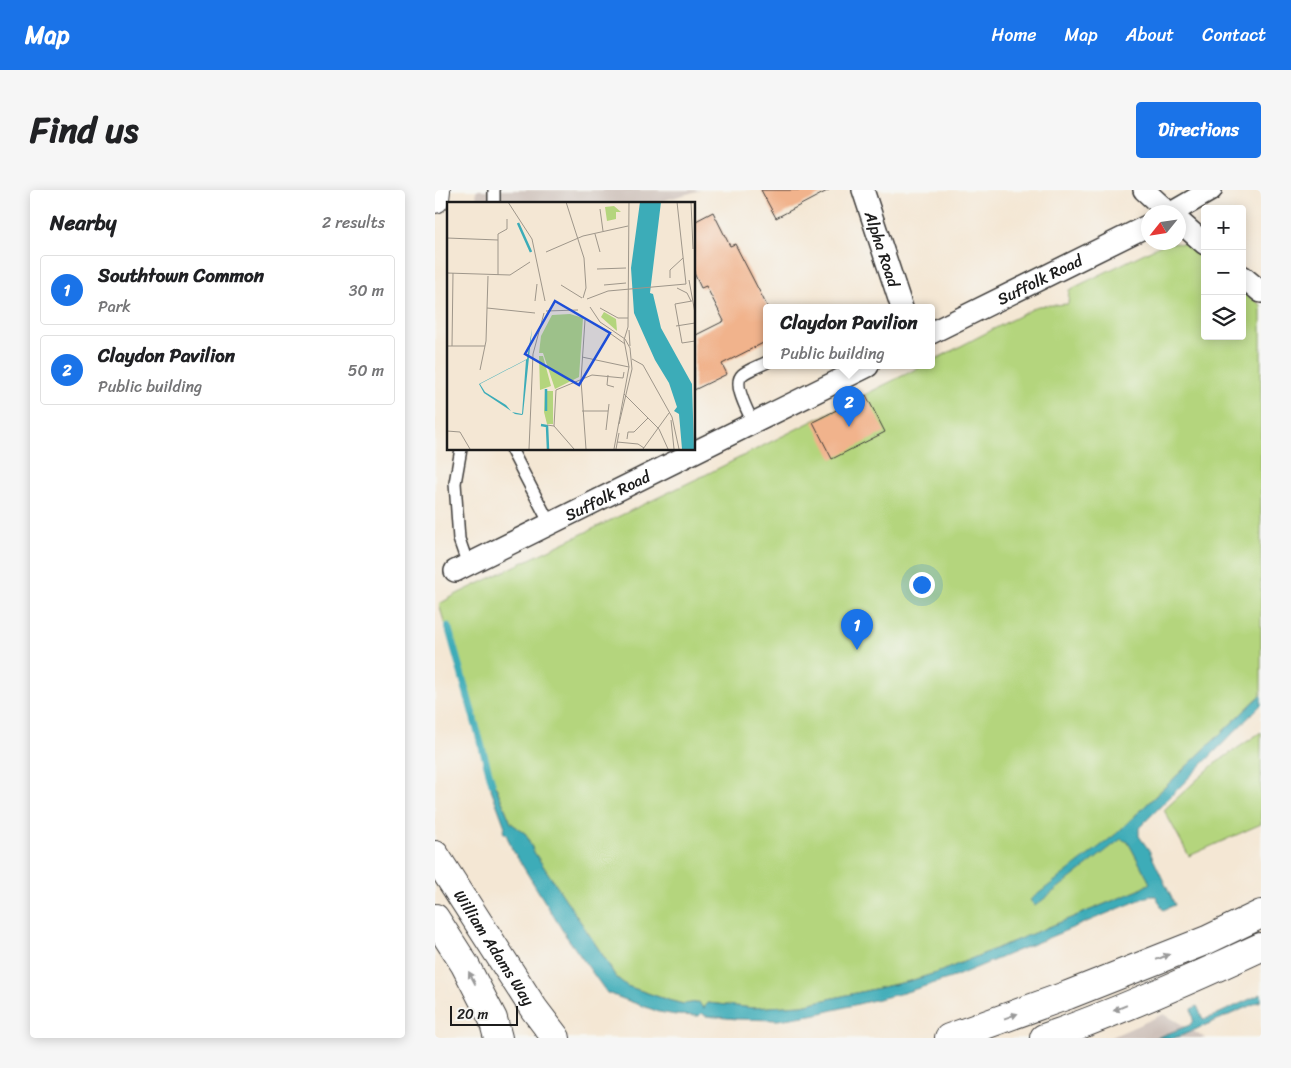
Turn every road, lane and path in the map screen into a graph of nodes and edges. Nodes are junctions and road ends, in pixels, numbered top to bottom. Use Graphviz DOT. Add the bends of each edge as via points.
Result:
graph roads {
  1 [pos="436,190"];
  2 [pos="863,190"];
  3 [pos="1144,190"];
  4 [pos="1211,190"];
  5 [pos="435,199"];
  6 [pos="1183,202"];
  7 [pos="1160,205"];
  8 [pos="1186,227"];
  9 [pos="1141,229"];
  10 [pos="1201,240"];
  11 [pos="1246,279"];
  12 [pos="1261,292"];
  13 [pos="901,304"];
  14 [pos="935,331"];
  15 [pos="763,364"];
  16 [pos="846,371"];
  17 [pos="753,423"];
  18 [pos="695,447"];
  19 [pos="461,450"];
  20 [pos="512,450"];
  21 [pos="679,454"];
  22 [pos="550,524"];
  23 [pos="462,568"];
  24 [pos="435,855"];
  25 [pos="1261,914"];
  26 [pos="435,918"];
  27 [pos="1261,947"];
  28 [pos="498,1038"];
  29 [pos="556,1038"];
  30 [pos="949,1038"];
  31 [pos="1044,1038"];
  1 -- 5 [label="main road"];
  2 -- 13 [label="street, Alpha Road"];
  3 -- 7 [label="street"];
  4 -- 6 [label="street"];
  8 -- 10 [label="street"];
  9 -- 14 [label="street, Suffolk Road"];
  11 -- 12 [label="street"];
  15 -- 17 [label="lane" via="738,381"];
  16 -- 17 [label="street, Suffolk Road"];
  17 -- 18 [label="street, Suffolk Road"];
  19 -- 23 [label="lane" via="455,483"];
  20 -- 22 [label="lane"];
  21 -- 22 [label="street, Suffolk Road"];
  22 -- 23 [label="street, Suffolk Road"];
  24 -- 29 [label="main road, William Adams Way"];
  30 -- 25 [label="main road, one-way" via="1068,996 1207,940"];
  28 -- 26 [label="main road, William Adams Way, one-way" via="493,1019 465,965"];
  27 -- 31 [label="main road, one-way"];
}
